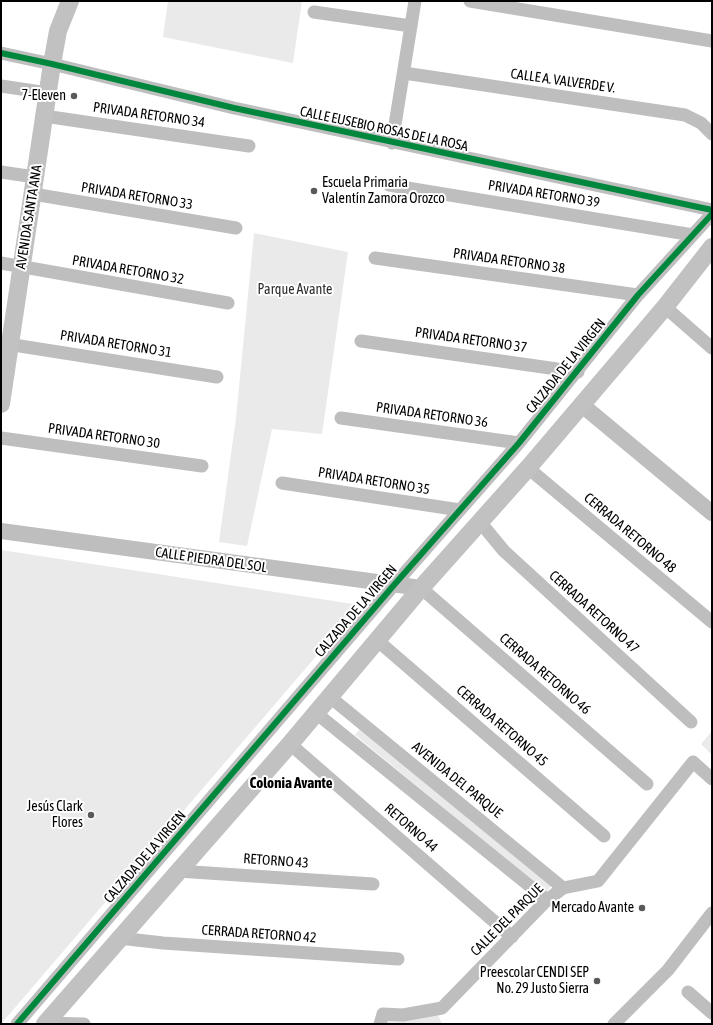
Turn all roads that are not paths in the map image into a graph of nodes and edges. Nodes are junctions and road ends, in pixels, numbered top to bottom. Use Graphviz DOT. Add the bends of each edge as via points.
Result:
graph roads {
  1 [pos="58,1"];
  2 [pos="70,1"];
  3 [pos="415,1"];
  4 [pos="470,1"];
  5 [pos="513,4"];
  6 [pos="314,12"];
  7 [pos="411,26"];
  8 [pos="58,31"];
  9 [pos="712,41"];
  10 [pos="1,53"];
  11 [pos="52,64"];
  12 [pos="404,74"];
  13 [pos="1,86"];
  14 [pos="48,93"];
  15 [pos="44,116"];
  16 [pos="712,134"];
  17 [pos="392,143"];
  18 [pos="248,146"];
  19 [pos="1,172"];
  20 [pos="389,185"];
  21 [pos="34,186"];
  22 [pos="712,210"];
  23 [pos="712,214"];
  24 [pos="236,228"];
  25 [pos="693,235"];
  26 [pos="712,247"];
  27 [pos="375,258"];
  28 [pos="1,263"];
  29 [pos="22,267"];
  30 [pos="638,295"];
  31 [pos="228,303"];
  32 [pos="665,307"];
  33 [pos="361,341"];
  34 [pos="6,344"];
  35 [pos="712,348"];
  36 [pos="578,372"];
  37 [pos="217,377"];
  38 [pos="1,404"];
  39 [pos="582,405"];
  40 [pos="341,418"];
  41 [pos="1,438"];
  42 [pos="519,443"];
  43 [pos="202,466"];
  44 [pos="528,468"];
  45 [pos="282,483"];
  46 [pos="460,510"];
  47 [pos="712,513"];
  48 [pos="480,522"];
  49 [pos="1,531"];
  50 [pos="394,585"];
  51 [pos="421,588"];
  52 [pos="712,622"];
  53 [pos="378,641"];
  54 [pos="330,697"];
  55 [pos="316,713"];
  56 [pos="691,722"];
  57 [pos="290,744"];
  58 [pos="712,779"];
  59 [pos="647,784"];
  60 [pos="604,836"];
  61 [pos="178,871"];
  62 [pos="373,884"];
  63 [pos="563,888"];
  64 [pos="547,900"];
  65 [pos="712,913"];
  66 [pos="512,937"];
  67 [pos="119,938"];
  68 [pos="398,959"];
  69 [pos="688,992"];
  70 [pos="712,1013"];
  71 [pos="46,1023"];
  72 [pos="17,1024"];
  73 [pos="84,1024"];
  74 [pos="380,1024"];
  75 [pos="614,1024"];
  1 -- 8 [label="main road, AVENIDA SANTA ANA"];
  2 -- 8 [label="main road, AVENIDA SANTA ANA"];
  3 -- 7 [label="street"];
  4 -- 5 [label="street"];
  5 -- 9 [label="street"];
  6 -- 7 [label="street"];
  7 -- 12 [label="street"];
  8 -- 11 [label="main road, AVENIDA SANTA ANA"];
  10 -- 11 [label="street, CALLE EUSEBIO ROSAS DE LA ROSA"];
  11 -- 14 [label="main road, AVENIDA SANTA ANA"];
  11 -- 17 [label="street, CALLE EUSEBIO ROSAS DE LA ROSA"];
  12 -- 16 [label="street, CALLE A. VALVERDE V." via="685,115 701,123"];
  12 -- 17 [label="street"];
  13 -- 14 [label="street"];
  14 -- 15 [label="main road, AVENIDA SANTA ANA"];
  15 -- 18 [label="street, PRIVADA RETORNO 34"];
  15 -- 21 [label="main road, AVENIDA SANTA ANA"];
  17 -- 22 [label="street, CALLE EUSEBIO ROSAS DE LA ROSA"];
  19 -- 21 [label="street, PRIVADA RETORNO 33"];
  20 -- 25 [label="street, PRIVADA RETORNO 39"];
  21 -- 24 [label="street, PRIVADA RETORNO 33"];
  21 -- 29 [label="main road, AVENIDA SANTA ANA"];
  23 -- 25 [label="street, CALZADA DE LA VIRGEN"];
  25 -- 30 [label="street, CALZADA DE LA VIRGEN"];
  26 -- 32 [label="main road"];
  27 -- 30 [label="street, PRIVADA RETORNO 38"];
  28 -- 29 [label="street, PRIVADA RETORNO 32"];
  29 -- 31 [label="street, PRIVADA RETORNO 32"];
  29 -- 34 [label="main road, AVENIDA SANTA ANA"];
  30 -- 36 [label="street, CALZADA DE LA VIRGEN"];
  32 -- 35 [label="street"];
  32 -- 39 [label="main road"];
  33 -- 36 [label="street, PRIVADA RETORNO 37"];
  34 -- 37 [label="street, PRIVADA RETORNO 31"];
  34 -- 38 [label="main road, AVENIDA SANTA ANA"];
  36 -- 42 [label="street, CALZADA DE LA VIRGEN"];
  39 -- 44 [label="main road"];
  39 -- 47 [label="street"];
  40 -- 42 [label="street, PRIVADA RETORNO 36"];
  41 -- 43 [label="street, PRIVADA RETORNO 30"];
  42 -- 46 [label="street, CALZADA DE LA VIRGEN"];
  44 -- 48 [label="main road"];
  44 -- 52 [label="street, CERRADA RETORNO 48"];
  45 -- 46 [label="street, PRIVADA RETORNO 35"];
  46 -- 50 [label="street, CALZADA DE LA VIRGEN"];
  48 -- 51 [label="main road"];
  48 -- 56 [label="street, CERRADA RETORNO 47" via="504,551"];
  49 -- 50 [label="street, CALLE PIEDRA DEL SOL"];
  50 -- 51 [label="street, CALLE PIEDRA DEL SOL"];
  50 -- 72 [label="street, CALZADA DE LA VIRGEN"];
  51 -- 53 [label="main road"];
  51 -- 59 [label="street, CERRADA RETORNO 46"];
  53 -- 54 [label="main road"];
  53 -- 60 [label="street, CERRADA RETORNO 45"];
  54 -- 55 [label="main road"];
  54 -- 63 [label="street, AVENIDA DEL PARQUE"];
  55 -- 57 [label="main road"];
  55 -- 64 [label="street"];
  57 -- 61 [label="main road"];
  57 -- 66 [label="street, RETORNO 44"];
  58 -- 63 [label="street, CALLE DEL PARQUE" via="693,762 598,881"];
  61 -- 62 [label="street, RETORNO 43"];
  61 -- 67 [label="main road"];
  63 -- 64 [label="street, CALLE DEL PARQUE"];
  64 -- 66 [label="street, CALLE DEL PARQUE"];
  65 -- 75 [label="street" via="668,970"];
  66 -- 74 [label="street, CALLE DEL PARQUE" via="442,1008 403,1015 383,1014"];
  67 -- 68 [label="street, CERRADA RETORNO 42"];
  67 -- 71 [label="main road"];
  69 -- 70 [label="street"];
  71 -- 73 [label="street"];
}
